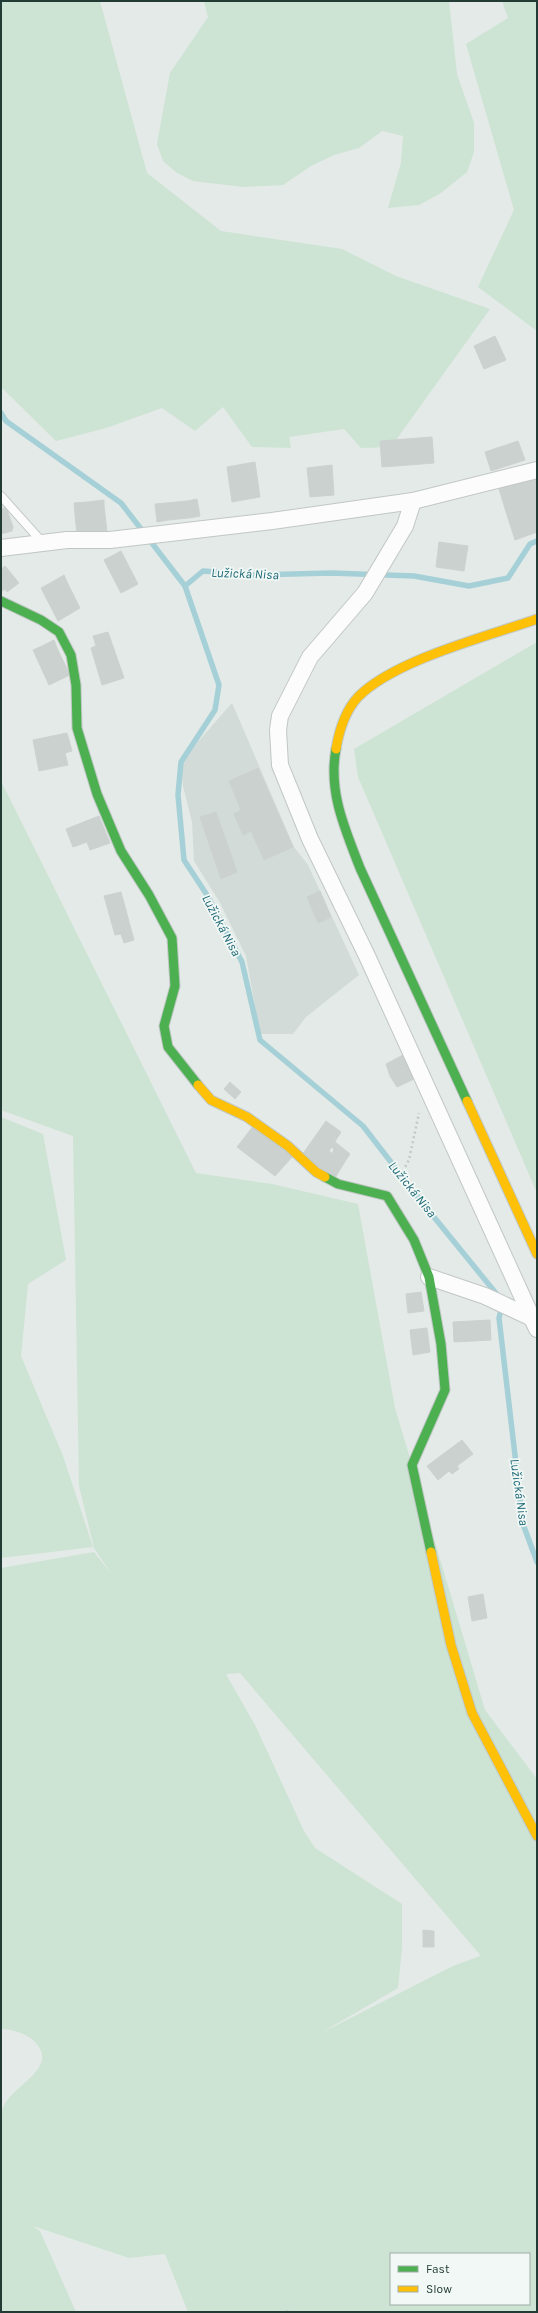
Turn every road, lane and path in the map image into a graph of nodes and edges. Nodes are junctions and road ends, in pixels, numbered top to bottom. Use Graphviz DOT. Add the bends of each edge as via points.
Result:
graph roads {
  1 [pos="537,470"];
  2 [pos="1,496"];
  3 [pos="413,501"];
  4 [pos="43,543"];
  5 [pos="1,548"];
  6 [pos="1,601"];
  7 [pos="537,619"];
  8 [pos="419,1109"];
  9 [pos="387,1196"];
  10 [pos="537,1254"];
  11 [pos="429,1277"];
  12 [pos="535,1323"];
  13 [pos="537,1836"];
  1 -- 3 [label="street"];
  2 -- 4 [label="lane"];
  3 -- 4 [label="street" via="117,539"];
  3 -- 12 [label="street" via="405,526 365,593 307,663 280,716 280,765 310,839"];
  4 -- 5 [label="street"];
  6 -- 9 [label="street" via="41,620 59,632 71,655 76,685 77,728 97,794 121,851 172,938 174,986 164,1026 168,1047 211,1100 253,1121 288,1146 316,1172 338,1184"];
  7 -- 10 [label="street" via="409,665 359,696 347,712 338,736 334,792 344,828 360,868"];
  8 -- 9 [label="path" via="409,1160"];
  9 -- 11 [label="street" via="414,1240"];
  11 -- 12 [label="street" via="485,1296"];
  11 -- 13 [label="street" via="442,1344 444,1390 412,1466 451,1645 472,1713"];
}
